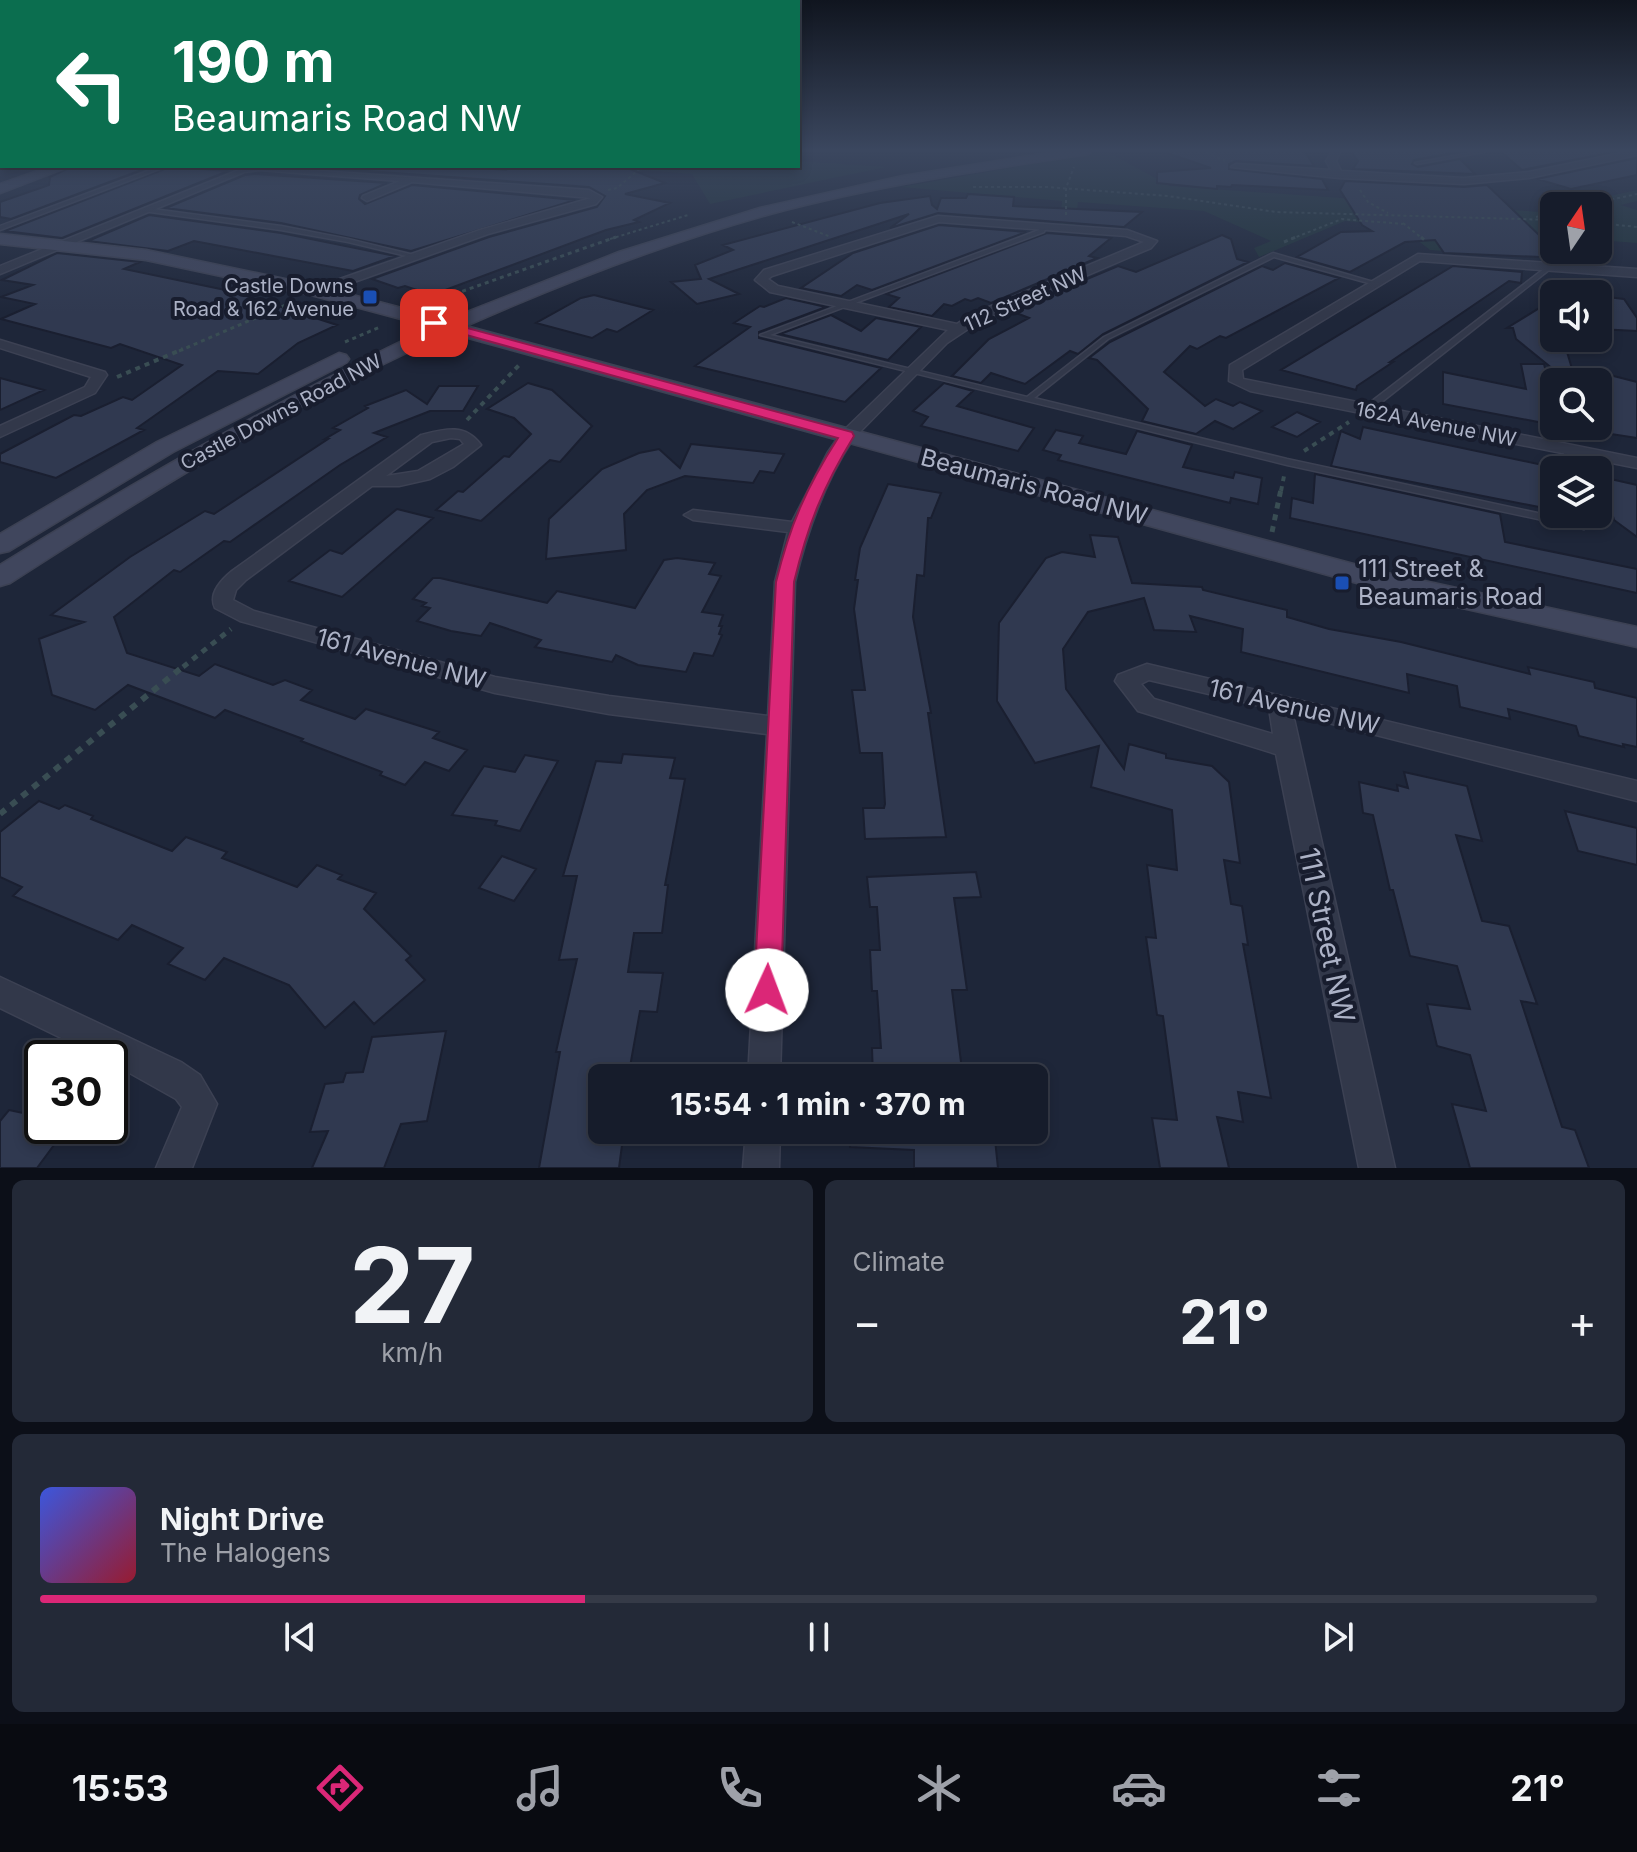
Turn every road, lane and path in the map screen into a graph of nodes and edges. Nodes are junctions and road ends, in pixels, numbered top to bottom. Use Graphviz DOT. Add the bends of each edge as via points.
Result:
graph roads {
  1 [pos="63,205"];
  2 [pos="158,205"];
  3 [pos="583,205"];
  4 [pos="760,205"];
  5 [pos="796,205"];
  6 [pos="1066,205"];
  7 [pos="1216,205"];
  8 [pos="1373,205"];
  9 [pos="145,210"];
  10 [pos="1392,215"];
  11 [pos="1540,216"];
  12 [pos="1530,219"];
  13 [pos="1540,219"];
  14 [pos="790,221"];
  15 [pos="1403,224"];
  16 [pos="1612,224"];
  17 [pos="1043,226"];
  18 [pos="1637,227"];
  19 [pos="0,228"];
  20 [pos="1065,228"];
  21 [pos="0,239"];
  22 [pos="64,244"];
  23 [pos="852,246"];
  24 [pos="1427,250"];
  25 [pos="1273,255"];
  26 [pos="415,256"];
  27 [pos="1551,266"];
  28 [pos="0,270"];
  29 [pos="1637,273"];
  30 [pos="1374,283"];
  31 [pos="318,291"];
  32 [pos="297,300"];
  33 [pos="844,304"];
  34 [pos="371,321"];
  35 [pos="434,323"];
  36 [pos="386,325"];
  37 [pos="957,328"];
  38 [pos="0,344"];
  39 [pos="506,360"];
  40 [pos="911,371"];
  41 [pos="90,390"];
  42 [pos="1029,399"];
  43 [pos="1366,410"];
  44 [pos="0,432"];
  45 [pos="457,434"];
  46 [pos="847,436"];
  47 [pos="1567,449"];
  48 [pos="1569,456"];
  49 [pos="1637,463"];
  50 [pos="367,481"];
  51 [pos="693,515"];
  52 [pos="1540,517"];
  53 [pos="798,528"];
  54 [pos="0,545"];
  55 [pos="0,577"];
  56 [pos="247,616"];
  57 [pos="1637,637"];
  58 [pos="1280,702"];
  59 [pos="777,726"];
  60 [pos="1287,748"];
  61 [pos="1637,791"];
  62 [pos="0,814"];
  63 [pos="0,992"];
  64 [pos="765,1064"];
  65 [pos="762,1144"];
  66 [pos="174,1168"];
  67 [pos="761,1168"];
  68 [pos="1377,1168"];
  1 -- 19 [label="lane"];
  2 -- 9 [label="street"];
  3 -- 26 [label="street"];
  4 -- 35 [label="main road, Castle Downs Road NW" via="567,262"];
  5 -- 35 [label="main road, Castle Downs Road NW" via="744,217"];
  6 -- 20 [label="path"];
  7 -- 10 [label="path" via="1253,211"];
  8 -- 10 [label="path"];
  9 -- 22 [label="street"];
  9 -- 26 [label="lane" via="251,222"];
  10 -- 12 [label="path"];
  10 -- 15 [label="path"];
  11 -- 12 [label="path"];
  12 -- 13 [label="path"];
  14 -- 23 [label="path"];
  15 -- 24 [label="path"];
  15 -- 25 [label="path" via="1342,219 1267,249"];
  16 -- 18 [label="path"];
  17 -- 20 [label="street"];
  17 -- 23 [label="street" via="938,219"];
  17 -- 33 [label="lane" via="1042,231"];
  20 -- 37 [label="street, 112 Street NW" via="1135,234 1151,241"];
  21 -- 22 [label="main road, Beaumaris Road NW"];
  22 -- 28 [label="street"];
  22 -- 31 [label="main road, Beaumaris Road NW" via="146,255"];
  23 -- 33 [label="street" via="768,273 761,280 774,289"];
  24 -- 27 [label="street"];
  24 -- 30 [label="street"];
  25 -- 30 [label="lane"];
  25 -- 42 [label="lane" via="1106,338"];
  26 -- 31 [label="street"];
  27 -- 29 [label="street"];
  27 -- 43 [label="lane"];
  30 -- 43 [label="street, 162A Avenue NW" via="1235,368 1236,381 1250,387"];
  31 -- 35 [label="main road, Beaumaris Road NW"];
  32 -- 41 [label="path"];
  33 -- 37 [label="street"];
  33 -- 40 [label="lane" via="763,335"];
  34 -- 36 [label="path"];
  35 -- 46 [label="main road, Beaumaris Road NW"];
  35 -- 54 [label="main road, Castle Downs Road NW" via="303,375 165,447"];
  35 -- 55 [label="main road, Castle Downs Road NW" via="202,453"];
  37 -- 40 [label="street, 112 Street NW"];
  38 -- 41 [label="street" via="100,375"];
  39 -- 45 [label="path" via="521,364"];
  40 -- 42 [label="lane"];
  40 -- 46 [label="street, 112 Street NW"];
  41 -- 44 [label="street"];
  42 -- 52 [label="lane"];
  43 -- 47 [label="street, 162A Avenue NW"];
  45 -- 50 [label="street, 161 Avenue NW" via="427,438"];
  45 -- 50 [label="street" via="473,445 430,475 397,483"];
  46 -- 53 [label="street, 112 Street NW"];
  46 -- 57 [label="main road, Beaumaris Road NW" via="1386,582"];
  47 -- 48 [label="lane"];
  47 -- 49 [label="street, 162A Avenue NW"];
  50 -- 56 [label="street, 161 Avenue NW" via="232,580 222,592 222,603"];
  51 -- 53 [label="street"];
  53 -- 59 [label="street, 112 Street NW" via="785,582"];
  56 -- 59 [label="street, 161 Avenue NW" via="495,685"];
  56 -- 62 [label="path"];
  58 -- 60 [label="street, 111 Street NW"];
  58 -- 60 [label="street, 161 Avenue NW" via="1147,672 1126,681 1146,705"];
  58 -- 61 [label="street, 161 Avenue NW"];
  59 -- 64 [label="street, 112 Street NW"];
  60 -- 68 [label="street, 111 Street NW"];
  63 -- 66 [label="street" via="188,1087 200,1104"];
  65 -- 67 [label="street"];
}
